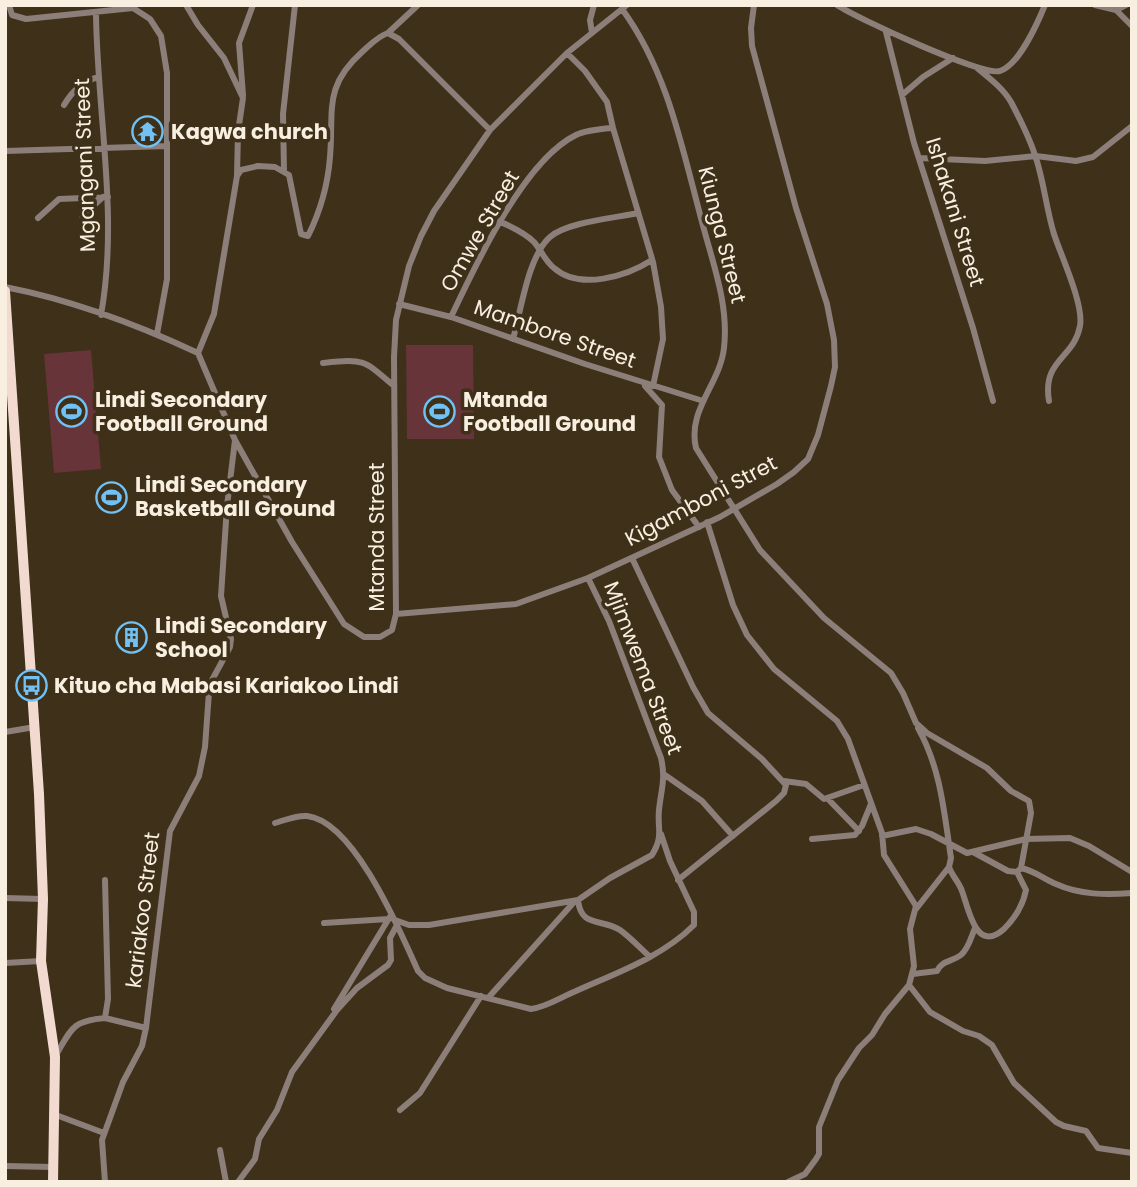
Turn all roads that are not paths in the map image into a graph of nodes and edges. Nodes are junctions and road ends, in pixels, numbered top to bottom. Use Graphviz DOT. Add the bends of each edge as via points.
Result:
graph roads {
  1 [pos="9,5"];
  2 [pos="186,5"];
  3 [pos="253,5"];
  4 [pos="295,5"];
  5 [pos="418,5"];
  6 [pos="594,5"];
  7 [pos="754,5"];
  8 [pos="837,5"];
  9 [pos="1045,5"];
  10 [pos="1095,5"];
  11 [pos="1126,5"];
  12 [pos="625,7"];
  13 [pos="106,9"];
  14 [pos="1116,10"];
  15 [pos="96,13"];
  16 [pos="1132,26"];
  17 [pos="886,32"];
  18 [pos="388,33"];
  19 [pos="592,33"];
  20 [pos="566,53"];
  21 [pos="238,56"];
  22 [pos="224,58"];
  23 [pos="953,58"];
  24 [pos="977,68"];
  25 [pos="99,77"];
  26 [pos="902,95"];
  27 [pos="243,97"];
  28 [pos="64,105"];
  29 [pos="1132,126"];
  30 [pos="613,128"];
  31 [pos="490,131"];
  32 [pos="167,146"];
  33 [pos="105,148"];
  34 [pos="5,151"];
  35 [pos="1035,156"];
  36 [pos="919,158"];
  37 [pos="284,171"];
  38 [pos="237,176"];
  39 [pos="105,197"];
  40 [pos="638,213"];
  41 [pos="82,216"];
  42 [pos="38,218"];
  43 [pos="501,222"];
  44 [pos="539,250"];
  45 [pos="652,260"];
  46 [pos="5,289"];
  47 [pos="399,304"];
  48 [pos="101,315"];
  49 [pos="451,317"];
  50 [pos="157,334"];
  51 [pos="513,339"];
  52 [pos="198,353"];
  53 [pos="323,363"];
  54 [pos="641,382"];
  55 [pos="394,386"];
  56 [pos="653,386"];
  57 [pos="699,400"];
  58 [pos="993,401"];
  59 [pos="1049,401"];
  60 [pos="235,440"];
  61 [pos="734,508"];
  62 [pos="707,522"];
  63 [pos="699,527"];
  64 [pos="632,558"];
  65 [pos="589,578"];
  66 [pos="396,614"];
  67 [pos="916,723"];
  68 [pos="35,727"];
  69 [pos="5,732"];
  70 [pos="665,775"];
  71 [pos="784,781"];
  72 [pos="864,785"];
  73 [pos="828,799"];
  74 [pos="871,804"];
  75 [pos="275,823"];
  76 [pos="859,831"];
  77 [pos="661,834"];
  78 [pos="882,835"];
  79 [pos="733,836"];
  80 [pos="812,839"];
  81 [pos="1026,839"];
  82 [pos="948,843"];
  83 [pos="973,852"];
  84 [pos="949,867"];
  85 [pos="1019,870"];
  86 [pos="1132,872"];
  87 [pos="105,880"];
  88 [pos="678,880"];
  89 [pos="1132,893"];
  90 [pos="5,898"];
  91 [pos="43,899"];
  92 [pos="576,900"];
  93 [pos="916,909"];
  94 [pos="393,920"];
  95 [pos="324,923"];
  96 [pos="975,928"];
  97 [pos="649,956"];
  98 [pos="41,961"];
  99 [pos="5,963"];
  100 [pos="913,974"];
  101 [pos="909,985"];
  102 [pos="484,997"];
  103 [pos="105,1018"];
  104 [pos="146,1028"];
  105 [pos="318,1035"];
  106 [pos="55,1057"];
  107 [pos="400,1110"];
  108 [pos="56,1115"];
  109 [pos="104,1133"];
  110 [pos="220,1150"];
  111 [pos="1132,1153"];
  112 [pos="5,1166"];
  113 [pos="55,1167"];
  114 [pos="54,1182"];
  115 [pos="105,1182"];
  116 [pos="226,1182"];
  117 [pos="238,1182"];
  118 [pos="788,1182"];
  1 -- 15 [label="street" via="12,15 26,19"];
  2 -- 22 [label="street"];
  3 -- 21 [label="street"];
  4 -- 37 [label="street" via="283,114"];
  5 -- 18 [label="street"];
  6 -- 19 [label="street"];
  7 -- 61 [label="street, Kigamboni Stret" via="752,46 827,304 835,367 808,458 777,484"];
  8 -- 17 [label="street"];
  9 -- 24 [label="street" via="1017,58 998,72"];
  10 -- 14 [label="street"];
  11 -- 14 [label="street"];
  12 -- 19 [label="street, Mtanda Street"];
  12 -- 61 [label="street, Kiunga Street" via="667,94 725,306 722,365 698,413 693,437 701,459"];
  13 -- 15 [label="street"];
  13 -- 32 [label="street" via="136,9 157,26 167,74"];
  14 -- 16 [label="street"];
  15 -- 25 [label="street, Mgangani Street"];
  17 -- 23 [label="street"];
  17 -- 26 [label="street, Ishakani Street"];
  18 -- 31 [label="street" via="417,56"];
  18 -- 37 [label="street" via="338,78 330,158 306,237 301,234 292,180"];
  19 -- 20 [label="street, Mtanda Street"];
  20 -- 30 [label="street" via="602,92"];
  20 -- 31 [label="street, Mtanda Street"];
  21 -- 22 [label="street"];
  21 -- 27 [label="street"];
  22 -- 27 [label="street"];
  23 -- 24 [label="street"];
  23 -- 26 [label="street"];
  24 -- 35 [label="street" via="1010,100"];
  25 -- 28 [label="street" via="75,90"];
  25 -- 33 [label="street, Mgangani Street"];
  26 -- 36 [label="street, Ishakani Street"];
  27 -- 38 [label="street"];
  29 -- 35 [label="street" via="1093,157 1062,161"];
  30 -- 40 [label="street"];
  30 -- 43 [label="street, Omwe Street" via="576,135 550,155"];
  31 -- 47 [label="street, Mtanda Street" via="434,211 409,266"];
  32 -- 33 [label="street"];
  32 -- 50 [label="street" via="167,279"];
  33 -- 34 [label="street"];
  33 -- 39 [label="street, Mgangani Street"];
  35 -- 36 [label="street" via="985,161"];
  35 -- 59 [label="street" via="1081,321 1073,344 1051,371"];
  36 -- 58 [label="street, Ishakani Street"];
  37 -- 38 [label="street" via="258,166 241,170"];
  38 -- 52 [label="street" via="214,314"];
  39 -- 41 [label="street"];
  39 -- 42 [label="street" via="59,199"];
  39 -- 48 [label="street, Mgangani Street" via="106,274"];
  40 -- 44 [label="street" via="569,228 550,237"];
  40 -- 45 [label="street"];
  43 -- 44 [label="street" via="523,232"];
  43 -- 49 [label="street, Omwe Street"];
  44 -- 45 [label="street" via="551,267 574,278 622,275"];
  44 -- 51 [label="street"];
  45 -- 56 [label="street" via="663,339"];
  46 -- 48 [label="street" via="76,304"];
  46 -- 68 [label="highway"];
  47 -- 49 [label="street, Mambore Street"];
  47 -- 55 [label="street, Mtanda Street"];
  48 -- 50 [label="street"];
  49 -- 51 [label="street, Mambore Street"];
  50 -- 52 [label="street"];
  51 -- 54 [label="street, Mambore Street"];
  52 -- 60 [label="street, Mtanda Street"];
  53 -- 55 [label="street" via="362,361"];
  54 -- 56 [label="street, Mambore Street"];
  54 -- 63 [label="street" via="662,405 659,457 672,490"];
  55 -- 66 [label="street, Mtanda Street"];
  56 -- 57 [label="street, Mambore Street"];
  60 -- 66 [label="street, Mtanda Street" via="344,624 364,637 380,637 391,630"];
  60 -- 104 [label="street, kariakoo Street" via="221,596 230,646 209,692 199,776 170,831"];
  61 -- 62 [label="street, Kigamboni Stret"];
  61 -- 67 [label="street" via="781,576 891,674"];
  62 -- 63 [label="street, Kigamboni Stret"];
  62 -- 72 [label="street" via="747,635 774,669 837,721 851,745"];
  63 -- 64 [label="street, Kigamboni Stret"];
  64 -- 65 [label="street, Kigamboni Stret"];
  64 -- 71 [label="street" via="708,713"];
  65 -- 66 [label="street, Kigamboni Stret" via="516,604"];
  65 -- 70 [label="street, Mjimwema Street" via="654,733"];
  67 -- 81 [label="street" via="987,768 1029,802"];
  67 -- 82 [label="street" via="939,780"];
  68 -- 69 [label="street"];
  68 -- 91 [label="highway"];
  70 -- 77 [label="street, Mjimwema Street"];
  70 -- 79 [label="street" via="702,800"];
  71 -- 73 [label="street" via="806,784"];
  71 -- 79 [label="street" via="784,793"];
  72 -- 73 [label="street"];
  72 -- 74 [label="street"];
  73 -- 76 [label="street"];
  74 -- 76 [label="street"];
  74 -- 78 [label="street"];
  75 -- 94 [label="street" via="317,818 363,862"];
  76 -- 80 [label="street"];
  77 -- 88 [label="street"];
  77 -- 92 [label="street" via="652,855"];
  78 -- 82 [label="street" via="916,830"];
  78 -- 93 [label="street" via="888,862"];
  79 -- 88 [label="street"];
  81 -- 83 [label="street"];
  81 -- 85 [label="street"];
  81 -- 86 [label="street" via="1076,840"];
  82 -- 83 [label="street"];
  82 -- 84 [label="street"];
  83 -- 85 [label="street" via="1007,871"];
  84 -- 93 [label="street"];
  84 -- 96 [label="street"];
  85 -- 89 [label="street" via="1086,893"];
  85 -- 96 [label="street" via="1026,890 1014,918 995,936"];
  87 -- 103 [label="street"];
  88 -- 97 [label="street" via="694,912 694,925 676,942"];
  90 -- 91 [label="street"];
  91 -- 98 [label="highway"];
  92 -- 94 [label="street" via="429,925"];
  92 -- 97 [label="street" via="585,918 620,930"];
  92 -- 102 [label="street"];
  93 -- 100 [label="street" via="909,934"];
  94 -- 95 [label="street"];
  94 -- 102 [label="street" via="425,978"];
  94 -- 105 [label="street"];
  94 -- 105 [label="street" via="393,956 388,965 357,988"];
  96 -- 100 [label="street" via="959,956 933,973"];
  97 -- 102 [label="street" via="538,1008"];
  98 -- 99 [label="street"];
  98 -- 106 [label="highway"];
  100 -- 101 [label="street"];
  101 -- 111 [label="street" via="930,1012 992,1045 1014,1083 1056,1122 1084,1130 1101,1149"];
  101 -- 118 [label="street" via="859,1048 832,1092 819,1127 816,1159 804,1174"];
  102 -- 107 [label="street" via="420,1093"];
  103 -- 104 [label="street"];
  103 -- 106 [label="street" via="74,1026"];
  104 -- 109 [label="street, kariakoo Street"];
  105 -- 117 [label="street" via="292,1072 277,1110 258,1139 255,1159"];
  106 -- 108 [label="highway"];
  108 -- 109 [label="street"];
  108 -- 113 [label="highway"];
  109 -- 115 [label="street, kariakoo Street"];
  110 -- 116 [label="street"];
  112 -- 113 [label="street"];
  113 -- 114 [label="highway"];
}
